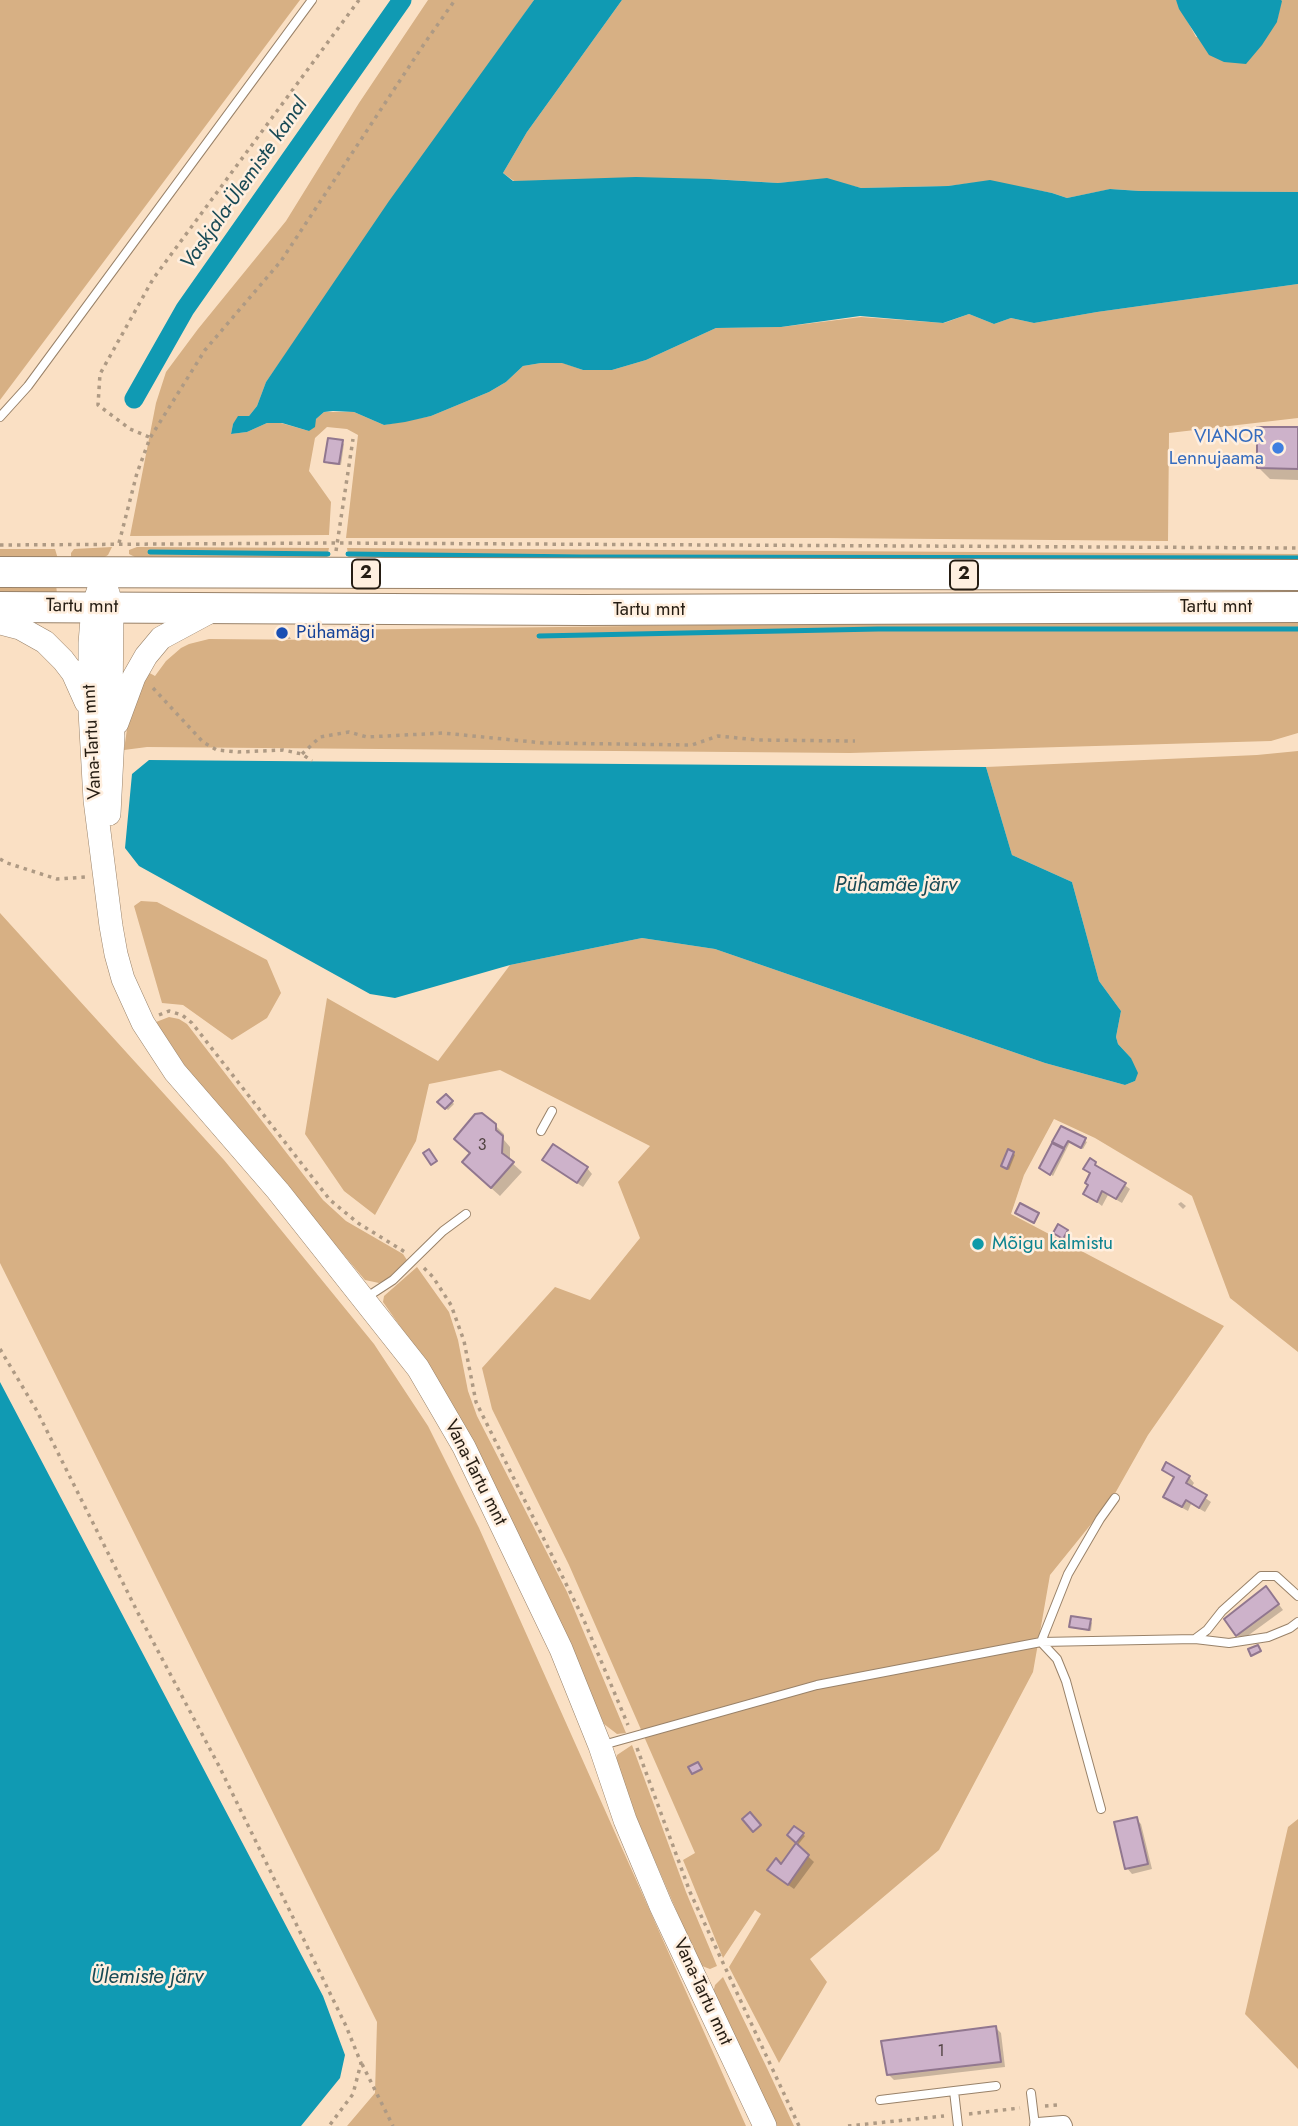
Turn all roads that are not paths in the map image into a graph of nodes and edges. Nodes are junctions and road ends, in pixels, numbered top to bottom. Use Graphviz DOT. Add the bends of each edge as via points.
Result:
graph roads {
  1 [pos="312,0"];
  2 [pos="0,417"];
  3 [pos="0,572"];
  4 [pos="104,573"];
  5 [pos="1298,575"];
  6 [pos="0,607"];
  7 [pos="102,607"];
  8 [pos="1298,607"];
  9 [pos="217,608"];
  10 [pos="0,622"];
  11 [pos="90,710"];
  12 [pos="113,736"];
  13 [pos="105,876"];
  14 [pos="552,1111"];
  15 [pos="541,1131"];
  16 [pos="466,1214"];
  17 [pos="364,1299"];
  18 [pos="1115,1498"];
  19 [pos="1298,1596"];
  20 [pos="1298,1622"];
  21 [pos="1195,1639"];
  22 [pos="1041,1642"];
  23 [pos="600,1746"];
  24 [pos="1101,1809"];
  25 [pos="996,2086"];
  26 [pos="954,2091"];
  27 [pos="1031,2093"];
  28 [pos="880,2100"];
  29 [pos="1063,2125"];
  30 [pos="765,2126"];
  31 [pos="958,2126"];
  32 [pos="1037,2126"];
  1 -- 2 [label="lane" via="28,386"];
  3 -- 4 [label="highway, Tartu mnt / 2"];
  4 -- 5 [label="highway, Tartu mnt / 2"];
  4 -- 7 [label="street"];
  6 -- 7 [label="highway, Tartu mnt / 2"];
  7 -- 9 [label="highway, Tartu mnt / 2"];
  7 -- 11 [label="street, Vana-Tartu mnt" via="90,643"];
  7 -- 12 [label="street, Vana-Tartu mnt"];
  8 -- 9 [label="highway, Tartu mnt / 2"];
  9 -- 12 [label="street" via="161,638 146,656 121,707"];
  10 -- 11 [label="street" via="45,642 63,660"];
  11 -- 13 [label="street, Vana-Tartu mnt"];
  12 -- 13 [label="street, Vana-Tartu mnt"];
  13 -- 17 [label="street, Vana-Tartu mnt" via="123,979 159,1051"];
  14 -- 15 [label="lane"];
  16 -- 17 [label="lane" via="393,1280"];
  17 -- 23 [label="street, Vana-Tartu mnt" via="418,1368 464,1447 561,1649"];
  18 -- 22 [label="lane" via="1068,1574"];
  19 -- 21 [label="lane" via="1276,1576 1261,1576"];
  20 -- 21 [label="lane" via="1268,1637 1229,1643"];
  21 -- 22 [label="lane"];
  22 -- 23 [label="lane" via="817,1685"];
  22 -- 24 [label="lane" via="1057,1659 1066,1681"];
  23 -- 30 [label="street, Vana-Tartu mnt" via="661,1906"];
  25 -- 26 [label="lane"];
  26 -- 28 [label="lane"];
  26 -- 31 [label="lane"];
  27 -- 32 [label="lane"];
  29 -- 32 [label="street"];
}
